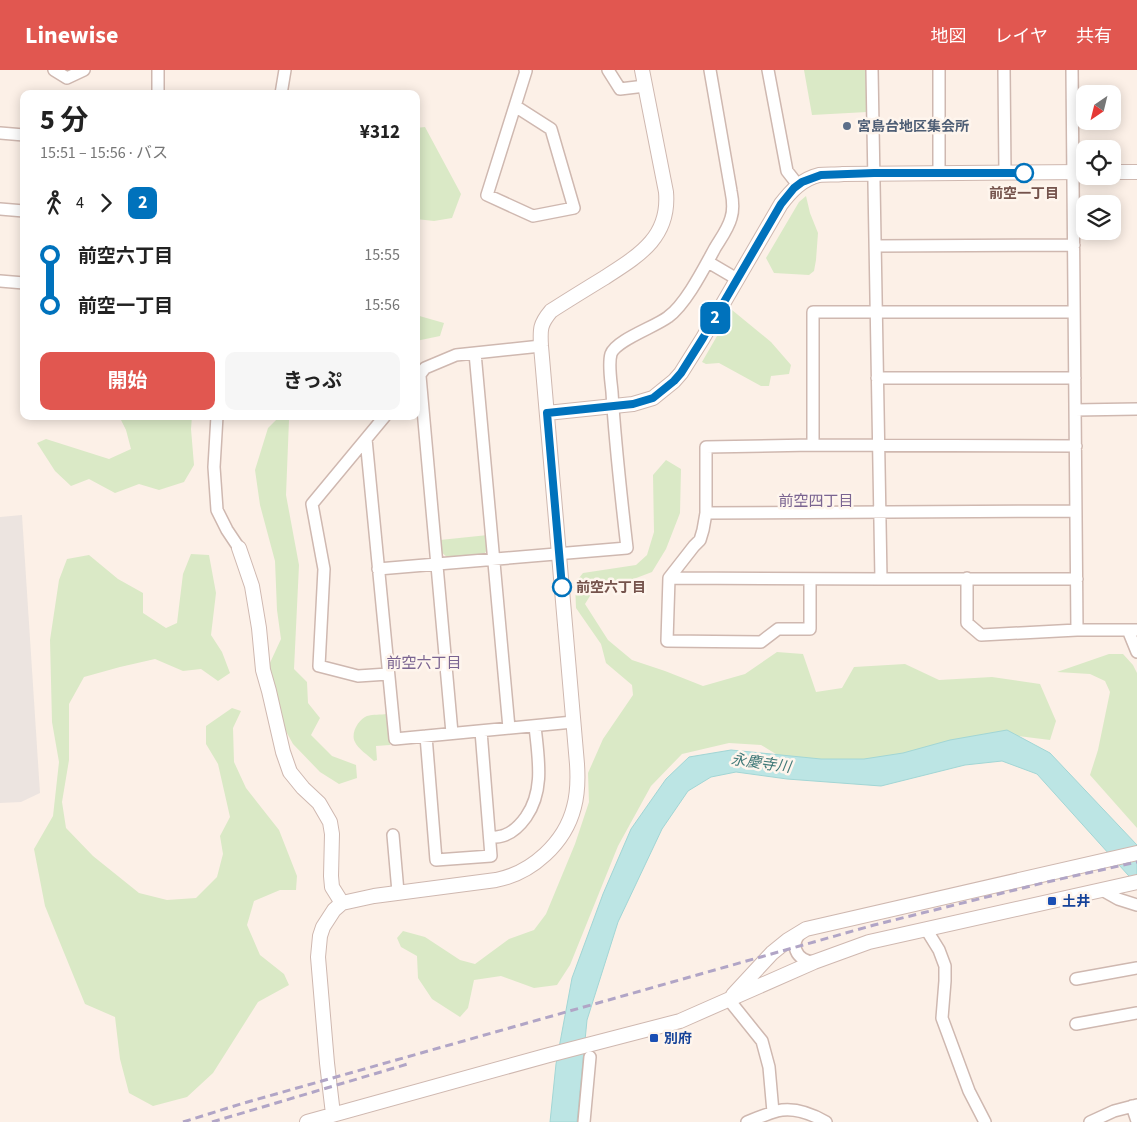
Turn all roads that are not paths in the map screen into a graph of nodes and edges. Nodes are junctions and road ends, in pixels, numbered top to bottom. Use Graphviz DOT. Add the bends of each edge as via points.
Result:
graph roads {
  1 [pos="54,70"];
  2 [pos="84,70"];
  3 [pos="158,70"];
  4 [pos="285,70"];
  5 [pos="525,70"];
  6 [pos="608,70"];
  7 [pos="642,70"];
  8 [pos="710,70"];
  9 [pos="768,70"];
  10 [pos="872,70"];
  11 [pos="939,70"];
  12 [pos="1004,70"];
  13 [pos="1072,70"];
  14 [pos="645,86"];
  15 [pos="158,90"];
  16 [pos="282,90"];
  17 [pos="515,106"];
  18 [pos="0,133"];
  19 [pos="20,135"];
  20 [pos="1077,140"];
  21 [pos="1121,172"];
  22 [pos="1137,172"];
  23 [pos="874,173"];
  24 [pos="939,173"];
  25 [pos="1005,173"];
  26 [pos="1076,173"];
  27 [pos="798,185"];
  28 [pos="1078,185"];
  29 [pos="0,209"];
  30 [pos="20,211"];
  31 [pos="1074,245"];
  32 [pos="875,246"];
  33 [pos="708,262"];
  34 [pos="737,280"];
  35 [pos="0,281"];
  36 [pos="20,283"];
  37 [pos="876,312"];
  38 [pos="1074,312"];
  39 [pos="541,346"];
  40 [pos="475,353"];
  41 [pos="420,375"];
  42 [pos="877,378"];
  43 [pos="1075,378"];
  44 [pos="420,399"];
  45 [pos="613,406"];
  46 [pos="1137,409"];
  47 [pos="1075,410"];
  48 [pos="547,413"];
  49 [pos="217,420"];
  50 [pos="382,420"];
  51 [pos="366,439"];
  52 [pos="813,445"];
  53 [pos="878,446"];
  54 [pos="1076,446"];
  55 [pos="1076,511"];
  56 [pos="880,512"];
  57 [pos="706,514"];
  58 [pos="238,548"];
  59 [pos="559,553"];
  60 [pos="494,560"];
  61 [pos="436,564"];
  62 [pos="378,569"];
  63 [pos="668,578"];
  64 [pos="967,578"];
  65 [pos="810,579"];
  66 [pos="881,579"];
  67 [pos="1077,579"];
  68 [pos="1077,630"];
  69 [pos="1132,630"];
  70 [pos="1137,652"];
  71 [pos="388,674"];
  72 [pos="573,722"];
  73 [pos="535,726"];
  74 [pos="509,728"];
  75 [pos="480,731"];
  76 [pos="452,733"];
  77 [pos="426,736"];
  78 [pos="393,835"];
  79 [pos="490,838"];
  80 [pos="1137,853"];
  81 [pos="1137,882"];
  82 [pos="1102,890"];
  83 [pos="398,892"];
  84 [pos="342,903"];
  85 [pos="1137,905"];
  86 [pos="806,929"];
  87 [pos="926,929"];
  88 [pos="814,962"];
  89 [pos="1137,968"];
  90 [pos="1076,979"];
  91 [pos="729,1000"];
  92 [pos="1137,1013"];
  93 [pos="1076,1024"];
  94 [pos="591,1050"];
  95 [pos="1135,1105"];
  96 [pos="773,1112"];
  97 [pos="334,1118"];
  98 [pos="1137,1121"];
  99 [pos="307,1122"];
  100 [pos="584,1122"];
  101 [pos="747,1122"];
  102 [pos="826,1122"];
  103 [pos="985,1122"];
  104 [pos="1090,1122"];
  1 -- 2 [label="street" via="67,78"];
  3 -- 15 [label="street"];
  4 -- 16 [label="street"];
  5 -- 17 [label="street"];
  6 -- 14 [label="street" via="620,89"];
  7 -- 14 [label="street"];
  8 -- 33 [label="street" via="733,209 728,226"];
  9 -- 27 [label="street" via="787,171"];
  10 -- 23 [label="street"];
  11 -- 24 [label="street"];
  12 -- 25 [label="street"];
  13 -- 20 [label="street"];
  14 -- 39 [label="street" via="666,192 661,226 640,255 543,319"];
  17 -- 17 [label="street" via="551,129 574,208 533,216 487,195"];
  18 -- 19 [label="street"];
  21 -- 22 [label="street"];
  23 -- 24 [label="street"];
  23 -- 27 [label="street" via="821,175"];
  23 -- 32 [label="street"];
  24 -- 25 [label="street"];
  25 -- 26 [label="street"];
  27 -- 34 [label="street" via="781,204"];
  28 -- 31 [label="street"];
  29 -- 30 [label="street"];
  31 -- 32 [label="street"];
  31 -- 38 [label="street"];
  32 -- 37 [label="street"];
  33 -- 34 [label="street"];
  33 -- 45 [label="street" via="676,310 617,346 611,353"];
  34 -- 45 [label="street" via="674,381 653,398"];
  35 -- 36 [label="street"];
  37 -- 38 [label="street"];
  37 -- 42 [label="street"];
  37 -- 52 [label="street" via="813,312"];
  38 -- 43 [label="street"];
  39 -- 40 [label="street"];
  39 -- 48 [label="street"];
  40 -- 41 [label="street" via="456,355 425,368"];
  40 -- 60 [label="street"];
  42 -- 43 [label="street"];
  42 -- 53 [label="street"];
  43 -- 47 [label="street"];
  44 -- 61 [label="street"];
  45 -- 48 [label="street"];
  45 -- 59 [label="street" via="626,548"];
  46 -- 47 [label="street"];
  47 -- 54 [label="street"];
  48 -- 59 [label="street"];
  49 -- 58 [label="street" via="214,467 217,510"];
  50 -- 51 [label="street"];
  51 -- 62 [label="street"];
  51 -- 71 [label="street" via="312,504 324,569 319,666 358,676"];
  52 -- 53 [label="street"];
  52 -- 57 [label="street" via="706,447"];
  53 -- 54 [label="street"];
  53 -- 56 [label="street"];
  54 -- 55 [label="street"];
  55 -- 56 [label="street"];
  55 -- 67 [label="street"];
  56 -- 57 [label="street"];
  56 -- 66 [label="street"];
  57 -- 63 [label="street" via="700,540"];
  58 -- 84 [label="street" via="252,586 263,670 283,752 290,772 319,803 330,822 332,887"];
  59 -- 60 [label="street"];
  59 -- 72 [label="street"];
  60 -- 61 [label="street"];
  60 -- 74 [label="street"];
  61 -- 62 [label="street"];
  61 -- 76 [label="street"];
  62 -- 71 [label="street"];
  63 -- 65 [label="street"];
  63 -- 65 [label="street" via="667,641 760,642 778,629 810,629"];
  64 -- 66 [label="street"];
  64 -- 67 [label="street"];
  64 -- 68 [label="street" via="966,624 982,635"];
  65 -- 66 [label="street"];
  67 -- 68 [label="street"];
  68 -- 69 [label="street"];
  69 -- 70 [label="street"];
  71 -- 77 [label="street" via="395,738"];
  72 -- 73 [label="street"];
  72 -- 83 [label="street" via="578,785 574,807 560,837 542,858 507,878"];
  73 -- 74 [label="street"];
  73 -- 79 [label="street" via="539,782 534,803 514,830"];
  74 -- 75 [label="street"];
  75 -- 76 [label="street"];
  75 -- 79 [label="street"];
  76 -- 77 [label="street"];
  77 -- 79 [label="street" via="436,860 491,856"];
  78 -- 83 [label="street"];
  80 -- 86 [label="street"];
  81 -- 82 [label="street"];
  82 -- 85 [label="street"];
  82 -- 87 [label="street"];
  83 -- 84 [label="street"];
  84 -- 97 [label="street" via="323,927 318,947"];
  86 -- 88 [label="street" via="796,938 796,952 804,960"];
  86 -- 91 [label="street" via="772,953"];
  87 -- 88 [label="street" via="869,942"];
  87 -- 103 [label="street" via="945,966 942,1018 969,1091"];
  88 -- 91 [label="street"];
  89 -- 90 [label="street"];
  91 -- 94 [label="street" via="680,1022"];
  91 -- 96 [label="street" via="762,1041 770,1066"];
  92 -- 93 [label="street"];
  94 -- 97 [label="street" via="549,1055"];
  94 -- 100 [label="street"];
  95 -- 98 [label="street"];
  95 -- 104 [label="street"];
  96 -- 101 [label="street"];
  96 -- 102 [label="street" via="796,1111"];
  97 -- 99 [label="street"];
}
